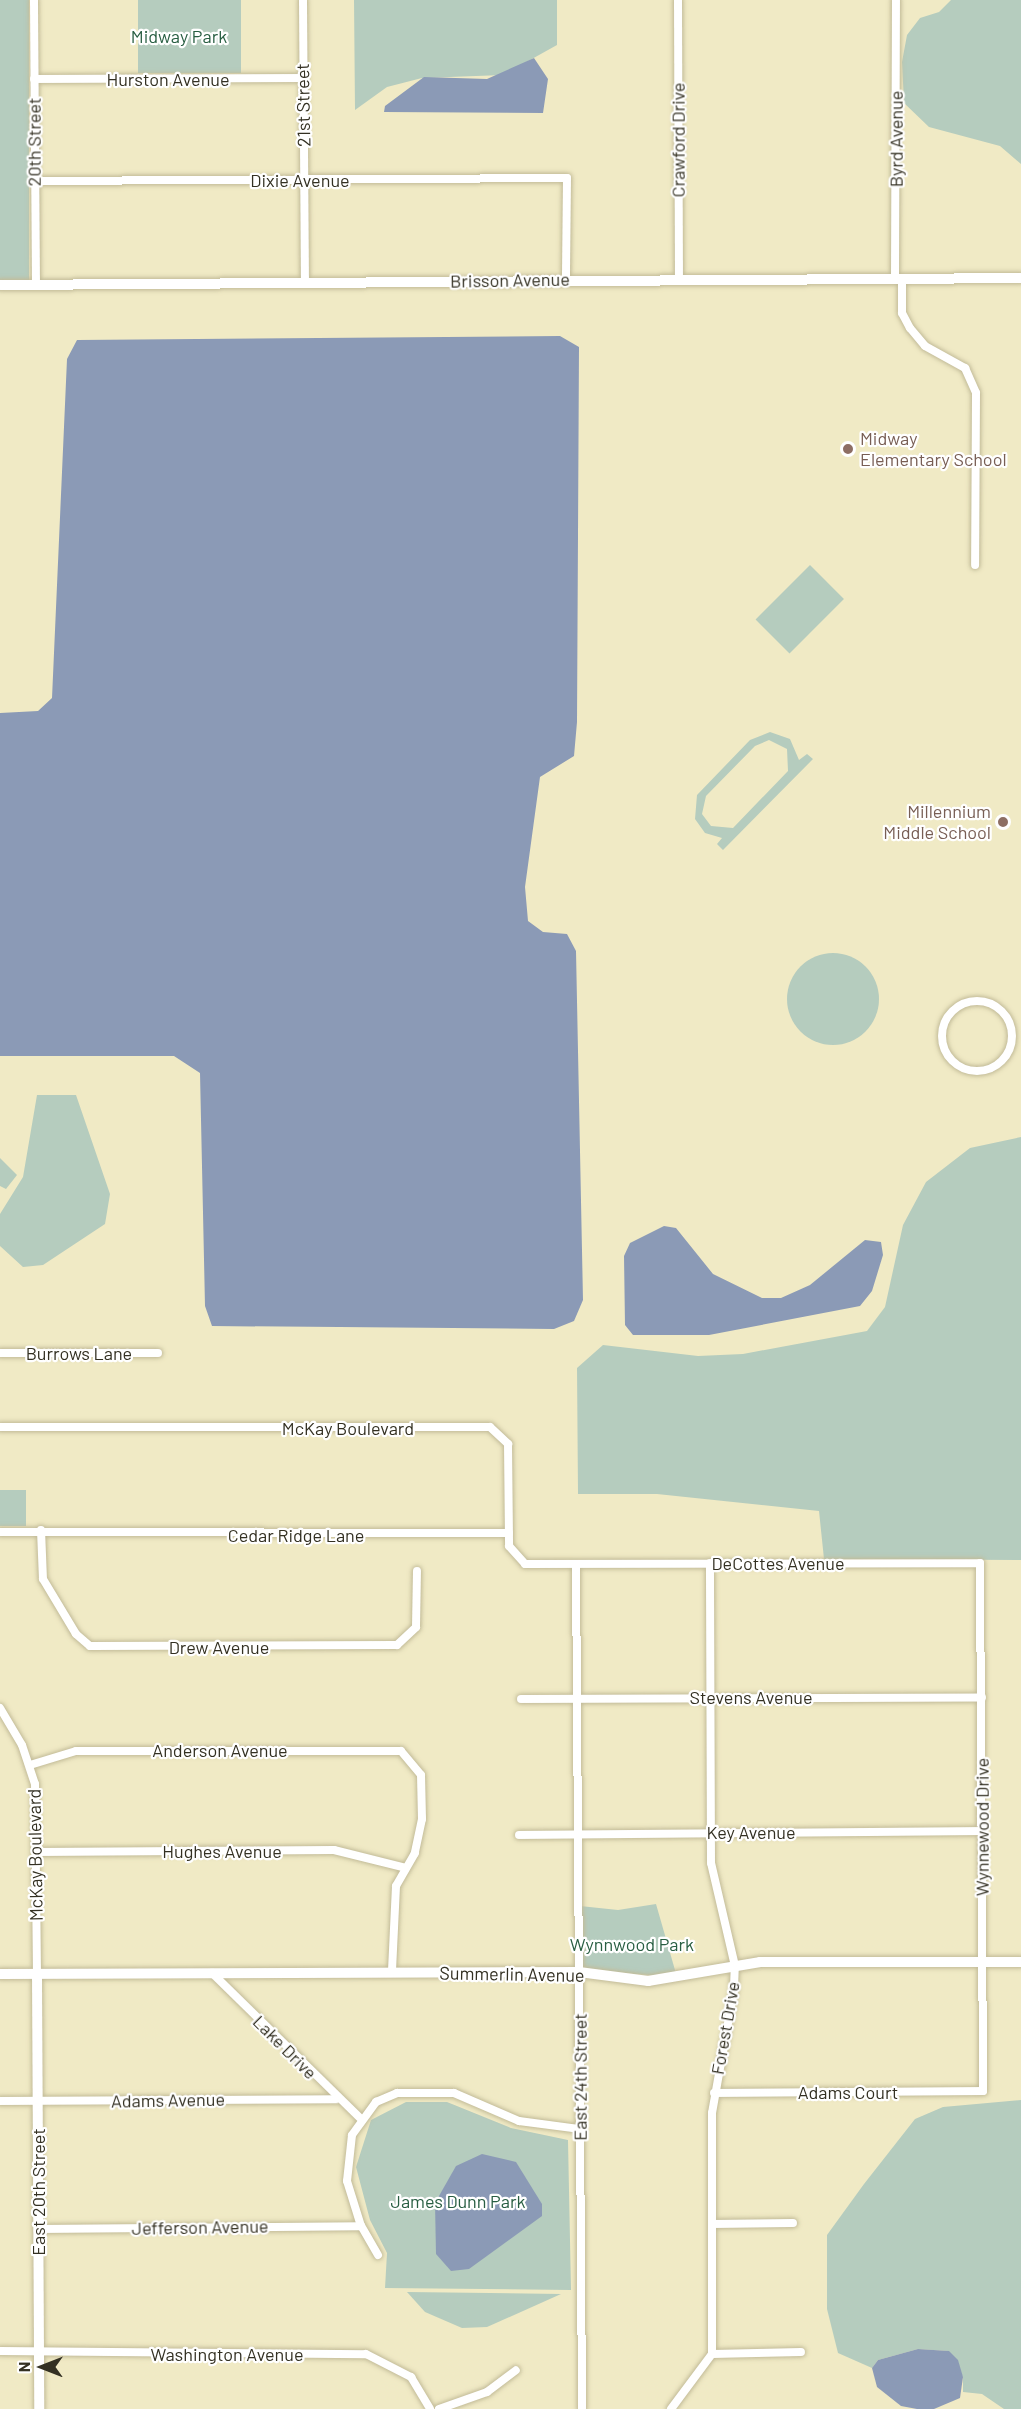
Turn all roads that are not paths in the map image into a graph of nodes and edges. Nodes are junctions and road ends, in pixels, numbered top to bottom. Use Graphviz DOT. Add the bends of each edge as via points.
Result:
graph roads {
  1 [pos="34,0"];
  2 [pos="303,0"];
  3 [pos="678,0"];
  4 [pos="896,0"];
  5 [pos="302,78"];
  6 [pos="34,79"];
  7 [pos="305,180"];
  8 [pos="34,181"];
  9 [pos="898,278"];
  10 [pos="1021,278"];
  11 [pos="679,279"];
  12 [pos="566,280"];
  13 [pos="304,282"];
  14 [pos="36,284"];
  15 [pos="0,285"];
  16 [pos="975,565"];
  17 [pos="1017,1034"];
  18 [pos="0,1353"];
  19 [pos="158,1353"];
  20 [pos="0,1427"];
  21 [pos="41,1530"];
  22 [pos="0,1532"];
  23 [pos="509,1533"];
  24 [pos="711,1563"];
  25 [pos="980,1563"];
  26 [pos="576,1565"];
  27 [pos="417,1571"];
  28 [pos="710,1697"];
  29 [pos="982,1697"];
  30 [pos="521,1699"];
  31 [pos="576,1699"];
  32 [pos="0,1708"];
  33 [pos="30,1765"];
  34 [pos="982,1831"];
  35 [pos="711,1833"];
  36 [pos="577,1834"];
  37 [pos="519,1835"];
  38 [pos="36,1852"];
  39 [pos="406,1868"];
  40 [pos="982,1962"];
  41 [pos="1021,1962"];
  42 [pos="735,1966"];
  43 [pos="392,1972"];
  44 [pos="579,1972"];
  45 [pos="212,1973"];
  46 [pos="0,1974"];
  47 [pos="37,1974"];
  48 [pos="983,2091"];
  49 [pos="714,2093"];
  50 [pos="336,2099"];
  51 [pos="0,2101"];
  52 [pos="38,2102"];
  53 [pos="360,2118"];
  54 [pos="580,2129"];
  55 [pos="793,2223"];
  56 [pos="712,2224"];
  57 [pos="361,2226"];
  58 [pos="39,2229"];
  59 [pos="378,2255"];
  60 [pos="0,2351"];
  61 [pos="801,2352"];
  62 [pos="39,2354"];
  63 [pos="712,2354"];
  64 [pos="516,2370"];
  65 [pos="39,2409"];
  66 [pos="430,2409"];
  67 [pos="439,2409"];
  68 [pos="582,2409"];
  69 [pos="671,2409"];
  1 -- 6 [label="street, 20th Street"];
  2 -- 5 [label="street, 21st Street"];
  3 -- 11 [label="street, Crawford Drive"];
  4 -- 9 [label="street, Byrd Avenue"];
  5 -- 6 [label="street, Hurston Avenue"];
  5 -- 7 [label="street, 21st Street"];
  6 -- 8 [label="street, 20th Street"];
  7 -- 8 [label="street, Dixie Avenue"];
  7 -- 12 [label="street, Dixie Avenue" via="567,178"];
  7 -- 13 [label="street, 21st Street"];
  8 -- 14 [label="street, 20th Street"];
  9 -- 10 [label="street, Brisson Avenue"];
  9 -- 11 [label="street, Brisson Avenue"];
  9 -- 16 [label="street, Byrd Avenue" via="902,313 910,328 924,346 965,368 976,393"];
  11 -- 12 [label="street, Brisson Avenue"];
  12 -- 13 [label="street, Brisson Avenue"];
  13 -- 14 [label="street, Brisson Avenue"];
  14 -- 15 [label="street, Brisson Avenue"];
  17 -- 17 [label="street" via="1001,1010 976,1000 951,1011 941,1036 952,1061 977,1071 1002,1060"];
  18 -- 19 [label="street, Burrows Lane"];
  20 -- 23 [label="street, McKay Boulevard" via="490,1427 508,1444"];
  21 -- 22 [label="street, Cedar Ridge Lane"];
  21 -- 23 [label="street, Cedar Ridge Lane" via="159,1536"];
  21 -- 27 [label="street, Drew Avenue" via="43,1579 76,1634 90,1646 397,1645 416,1627"];
  23 -- 26 [label="street, McKay Boulevard" via="517,1561"];
  24 -- 25 [label="street, DeCottes Avenue"];
  24 -- 26 [label="street, DeCottes Avenue"];
  24 -- 28 [label="street, Forest Drive"];
  25 -- 29 [label="street, Wynnewood Drive"];
  26 -- 31 [label="street, East 24th Street"];
  28 -- 29 [label="street, Stevens Avenue"];
  28 -- 31 [label="street, Stevens Avenue"];
  28 -- 35 [label="street, Forest Drive"];
  29 -- 34 [label="street, Wynnewood Drive"];
  30 -- 31 [label="street, Stevens Avenue"];
  31 -- 36 [label="street, East 24th Street"];
  32 -- 33 [label="street, McKay Boulevard"];
  33 -- 38 [label="street, McKay Boulevard"];
  33 -- 39 [label="street, Anderson Avenue" via="89,1750 390,1749 411,1757 421,1775 422,1819 416,1853"];
  34 -- 35 [label="street, Key Avenue"];
  34 -- 40 [label="street, Wynnewood Drive"];
  35 -- 36 [label="street, Key Avenue"];
  35 -- 42 [label="street, Forest Drive" via="711,1863"];
  36 -- 37 [label="street, Key Avenue"];
  36 -- 44 [label="street, East 24th Street"];
  38 -- 39 [label="street, Hughes Avenue" via="334,1850"];
  38 -- 47 [label="street, McKay Boulevard"];
  39 -- 43 [label="street" via="393,1906"];
  40 -- 41 [label="street, Summerlin Avenue"];
  40 -- 42 [label="street, Summerlin Avenue"];
  40 -- 48 [label="street, Wynnewood Drive"];
  42 -- 44 [label="street, Summerlin Avenue" via="669,1980"];
  42 -- 49 [label="street, Forest Drive"];
  43 -- 44 [label="street, Summerlin Avenue"];
  43 -- 45 [label="street, Summerlin Avenue"];
  44 -- 54 [label="street, East 24th Street"];
  45 -- 47 [label="street, Summerlin Avenue"];
  45 -- 50 [label="street, Lake Drive"];
  46 -- 47 [label="street, Summerlin Avenue"];
  47 -- 52 [label="street, East 20th Street"];
  48 -- 49 [label="street, Adams Court"];
  49 -- 56 [label="street, Forest Drive"];
  50 -- 52 [label="street, Adams Avenue"];
  50 -- 53 [label="street, Lake Drive"];
  51 -- 52 [label="street, Adams Avenue"];
  52 -- 58 [label="street, East 20th Street"];
  53 -- 54 [label="street" via="376,2102 397,2093 432,2090 454,2093 519,2121"];
  53 -- 57 [label="street" via="347,2159 347,2181"];
  54 -- 68 [label="street, East 24th Street"];
  55 -- 56 [label="street"];
  56 -- 63 [label="street, Forest Drive"];
  57 -- 58 [label="street, Jefferson Avenue"];
  57 -- 59 [label="street"];
  58 -- 62 [label="street, East 20th Street"];
  60 -- 62 [label="street, Washington Avenue"];
  61 -- 63 [label="street"];
  62 -- 65 [label="street, East 20th Street"];
  62 -- 66 [label="street, Washington Avenue" via="366,2354 411,2377"];
  63 -- 69 [label="street"];
  64 -- 67 [label="street" via="487,2392"];
}
